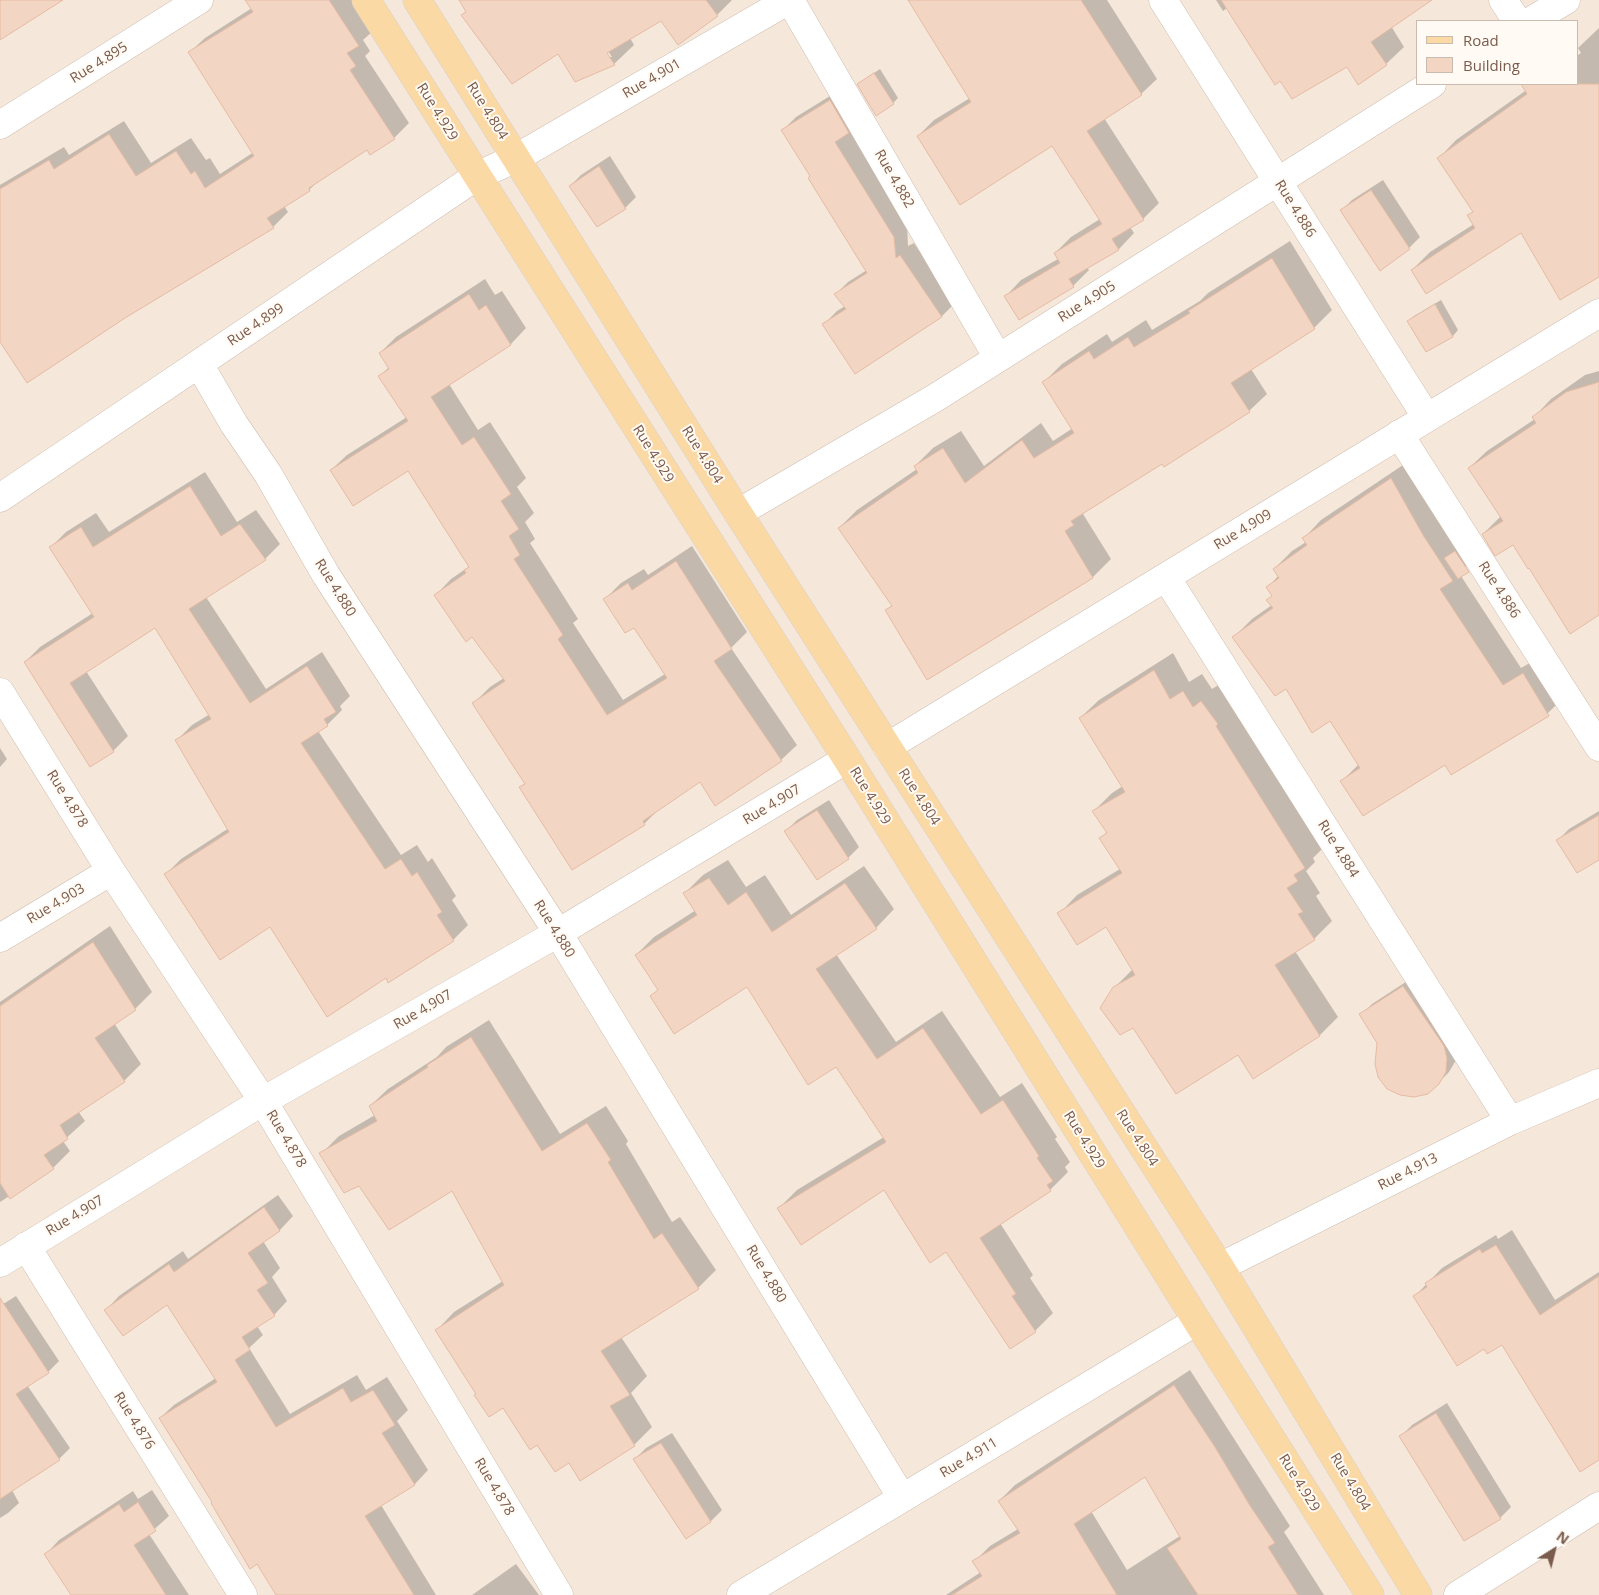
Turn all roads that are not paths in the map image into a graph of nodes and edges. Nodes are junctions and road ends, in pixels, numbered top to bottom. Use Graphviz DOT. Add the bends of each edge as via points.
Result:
graph roads {
  1 [pos="199,0"];
  2 [pos="366,0"];
  3 [pos="417,0"];
  4 [pos="789,0"];
  5 [pos="1163,0"];
  6 [pos="1503,0"];
  7 [pos="1566,0"];
  8 [pos="1516,20"];
  9 [pos="1534,20"];
  10 [pos="1430,85"];
  11 [pos="0,126"];
  12 [pos="516,158"];
  13 [pos="477,176"];
  14 [pos="1277,182"];
  15 [pos="1599,313"];
  16 [pos="998,358"];
  17 [pos="199,364"];
  18 [pos="1427,418"];
  19 [pos="1399,434"];
  20 [pos="0,498"];
  21 [pos="738,513"];
  22 [pos="1166,576"];
  23 [pos="0,692"];
  24 [pos="1599,746"];
  25 [pos="887,747"];
  26 [pos="847,759"];
  27 [pos="111,870"];
  28 [pos="558,934"];
  29 [pos="0,938"];
  30 [pos="1599,1083"];
  31 [pos="263,1101"];
  32 [pos="1510,1121"];
  33 [pos="26,1246"];
  34 [pos="0,1263"];
  35 [pos="1220,1267"];
  36 [pos="1197,1321"];
  37 [pos="902,1498"];
  38 [pos="1599,1506"];
  39 [pos="243,1595"];
  40 [pos="559,1595"];
  41 [pos="741,1595"];
  42 [pos="1370,1595"];
  43 [pos="1418,1595"];
  44 [pos="1458,1595"];
  1 -- 11 [label="street, Rue 4.895"];
  2 -- 13 [label="main road, Rue 4.929"];
  3 -- 12 [label="main road, Rue 4.804"];
  4 -- 12 [label="street, Rue 4.901"];
  4 -- 16 [label="street, Rue 4.882"];
  5 -- 14 [label="street, Rue 4.886"];
  6 -- 8 [label="street"];
  7 -- 9 [label="street"];
  10 -- 14 [label="street, Rue 4.905"];
  12 -- 13 [label="street, Rue 4.899"];
  12 -- 21 [label="main road, Rue 4.804"];
  13 -- 17 [label="street, Rue 4.899"];
  13 -- 26 [label="main road, Rue 4.929"];
  14 -- 16 [label="street, Rue 4.905"];
  14 -- 18 [label="street, Rue 4.886"];
  15 -- 18 [label="street, Rue 4.909"];
  16 -- 21 [label="street, Rue 4.905"];
  17 -- 20 [label="street, Rue 4.899"];
  17 -- 28 [label="street, Rue 4.880" via="326,575"];
  18 -- 19 [label="street, Rue 4.909"];
  19 -- 22 [label="street, Rue 4.909"];
  19 -- 24 [label="street, Rue 4.886"];
  21 -- 25 [label="main road, Rue 4.804"];
  22 -- 25 [label="street, Rue 4.909"];
  22 -- 32 [label="street, Rue 4.884"];
  23 -- 27 [label="street, Rue 4.878"];
  25 -- 35 [label="main road, Rue 4.804"];
  26 -- 28 [label="street, Rue 4.907"];
  26 -- 36 [label="main road, Rue 4.929"];
  27 -- 29 [label="street, Rue 4.903"];
  27 -- 31 [label="street, Rue 4.878"];
  28 -- 31 [label="street, Rue 4.907"];
  28 -- 37 [label="street, Rue 4.880"];
  30 -- 32 [label="street, Rue 4.913"];
  31 -- 33 [label="street, Rue 4.907"];
  31 -- 40 [label="street, Rue 4.878"];
  32 -- 35 [label="street, Rue 4.913"];
  33 -- 34 [label="street, Rue 4.907"];
  33 -- 39 [label="street, Rue 4.876"];
  35 -- 43 [label="main road, Rue 4.804"];
  36 -- 37 [label="street, Rue 4.911"];
  36 -- 42 [label="main road, Rue 4.929"];
  37 -- 41 [label="street, Rue 4.911"];
  38 -- 44 [label="street"];
}
